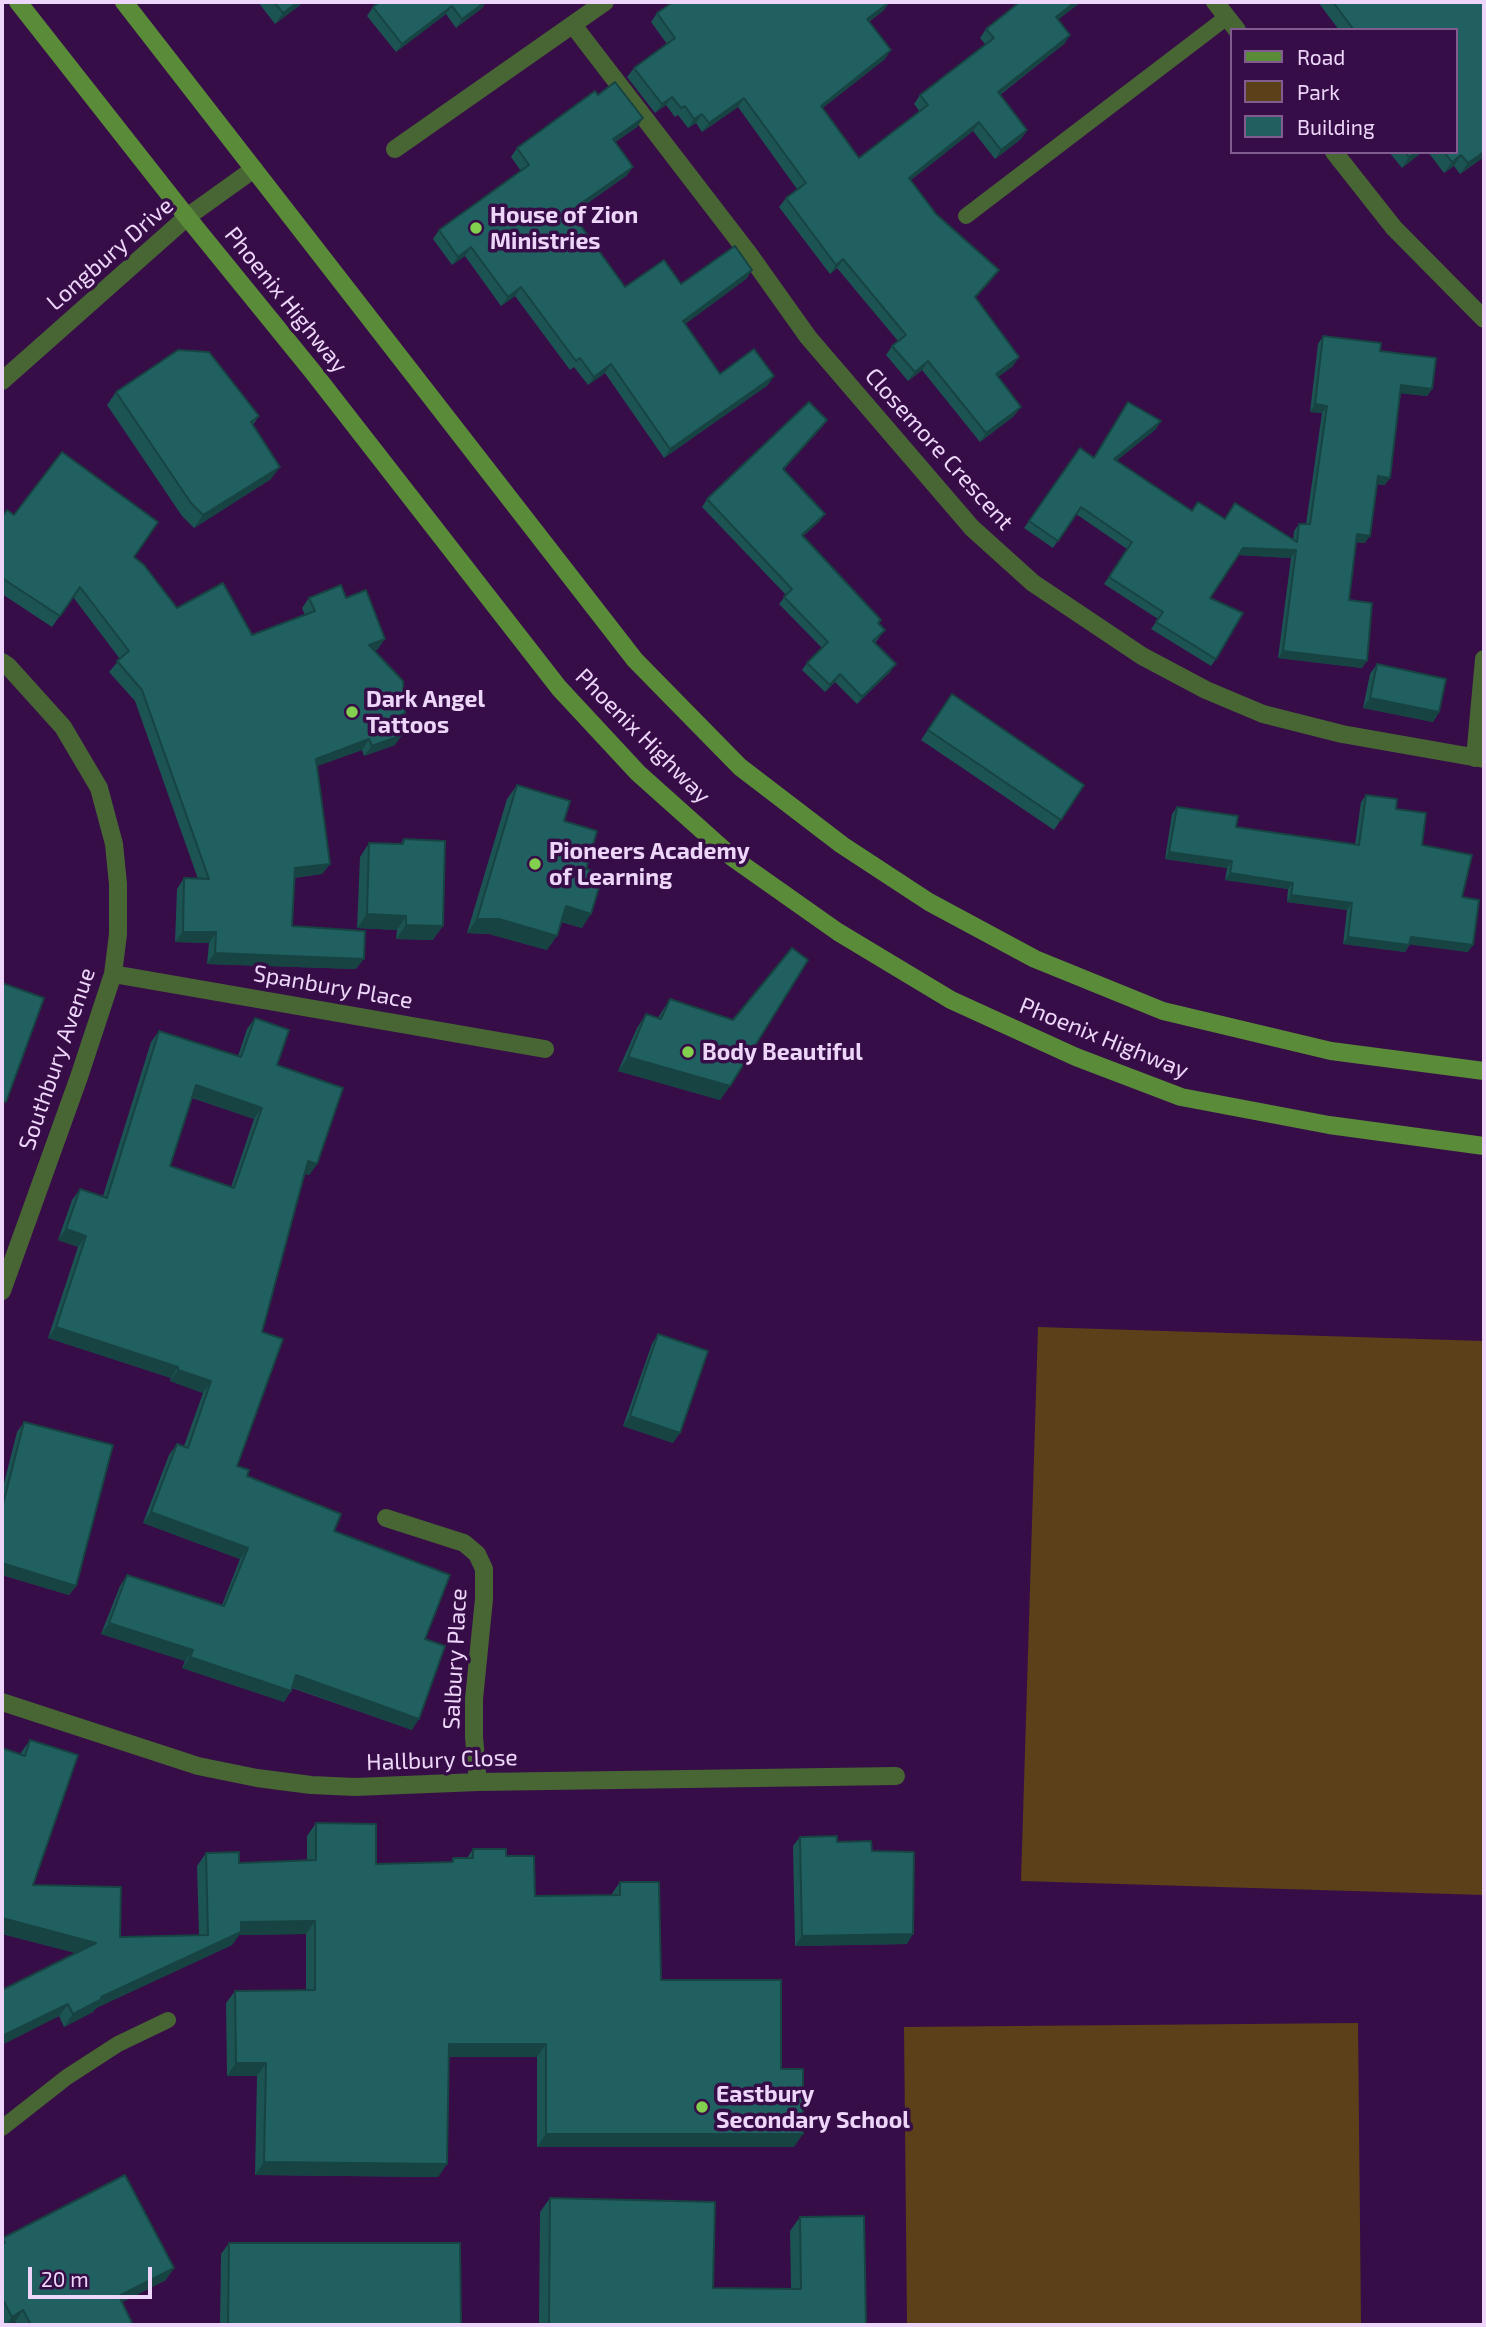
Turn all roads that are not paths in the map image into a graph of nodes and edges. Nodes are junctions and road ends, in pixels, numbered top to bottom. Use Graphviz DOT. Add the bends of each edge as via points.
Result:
graph roads {
  1 [pos="18,2"];
  2 [pos="124,2"];
  3 [pos="605,2"];
  4 [pos="1215,2"];
  5 [pos="1232,23"];
  6 [pos="573,25"];
  7 [pos="395,149"];
  8 [pos="1336,154"];
  9 [pos="254,169"];
  10 [pos="966,216"];
  11 [pos="187,217"];
  12 [pos="1484,319"];
  13 [pos="2,381"];
  14 [pos="1484,659"];
  15 [pos="2,662"];
  16 [pos="1480,758"];
  17 [pos="113,974"];
  18 [pos="545,1049"];
  19 [pos="1484,1071"];
  20 [pos="1484,1146"];
  21 [pos="2,1291"];
  22 [pos="386,1518"];
  23 [pos="2,1702"];
  24 [pos="896,1776"];
  25 [pos="478,1782"];
  26 [pos="168,2020"];
  27 [pos="2,2128"];
  1 -- 11 [label="main road, Phoenix Highway"];
  2 -- 9 [label="main road, Phoenix Highway"];
  3 -- 6 [label="street"];
  4 -- 5 [label="street"];
  5 -- 10 [label="lane"];
  6 -- 7 [label="street"];
  6 -- 16 [label="street, Closemore Crescent" via="808,337 972,528 1033,583 1142,656 1263,715"];
  8 -- 12 [label="street" via="1394,228"];
  9 -- 11 [label="street, Longbury Drive"];
  9 -- 19 [label="main road, Phoenix Highway" via="635,660 740,766 842,845 929,902 1023,952 1163,1011 1331,1051"];
  11 -- 13 [label="street, Longbury Drive"];
  11 -- 20 [label="main road, Phoenix Highway" via="559,688 638,774 744,866 838,932 951,1000 1088,1062 1181,1097 1329,1125"];
  14 -- 16 [label="street"];
  15 -- 17 [label="street, Southbury Avenue" via="63,727 99,788 114,844 118,884"];
  17 -- 18 [label="street, Spanbury Place"];
  17 -- 21 [label="street, Southbury Avenue"];
  22 -- 25 [label="street, Salbury Place" via="464,1543 477,1554 484,1569 474,1699"];
  23 -- 25 [label="street, Hallbury Close" via="198,1766 257,1779 355,1787"];
  24 -- 25 [label="street, Hallbury Close"];
  26 -- 27 [label="lane" via="108,2050"];
}
